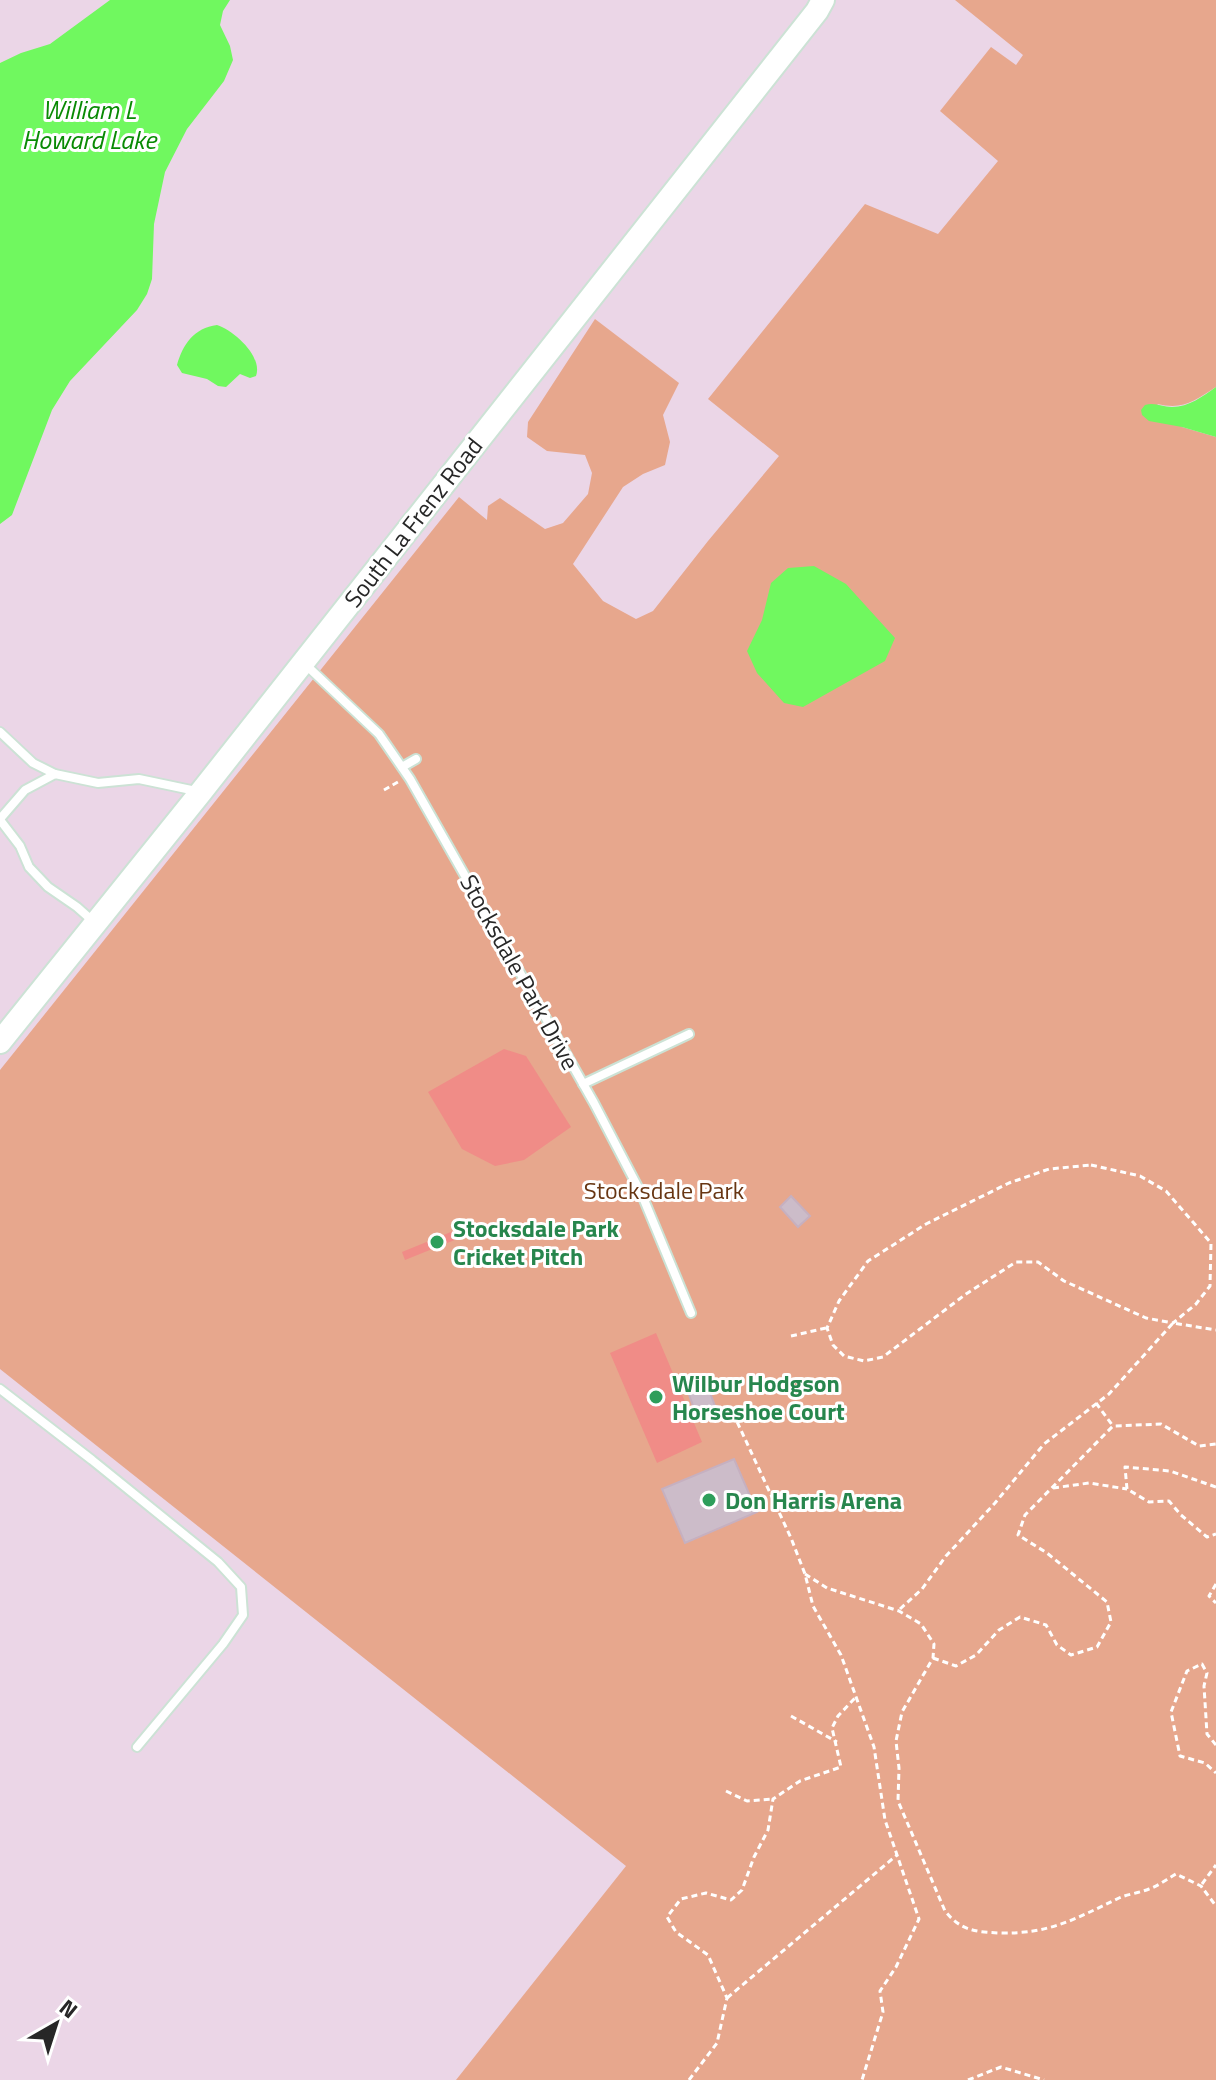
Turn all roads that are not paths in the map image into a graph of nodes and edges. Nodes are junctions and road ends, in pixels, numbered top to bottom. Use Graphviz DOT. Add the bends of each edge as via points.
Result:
graph roads {
  1 [pos="823,0"];
  2 [pos="303,661"];
  3 [pos="0,732"];
  4 [pos="416,759"];
  5 [pos="402,767"];
  6 [pos="55,774"];
  7 [pos="201,792"];
  8 [pos="0,819"];
  9 [pos="96,923"];
  10 [pos="689,1034"];
  11 [pos="0,1042"];
  12 [pos="583,1084"];
  13 [pos="691,1313"];
  14 [pos="0,1389"];
  15 [pos="137,1747"];
  1 -- 2 [label="street, South La Frenz Road"];
  2 -- 5 [label="lane, Stocksdale Park Drive" via="379,734"];
  2 -- 7 [label="street, South La Frenz Road"];
  3 -- 6 [label="lane" via="33,763"];
  4 -- 5 [label="lane"];
  5 -- 12 [label="lane, Stocksdale Park Drive"];
  6 -- 7 [label="lane" via="98,783 139,779"];
  6 -- 8 [label="lane" via="25,790"];
  7 -- 9 [label="street, South La Frenz Road"];
  8 -- 9 [label="lane" via="29,867"];
  9 -- 11 [label="street, South La Frenz Road"];
  10 -- 12 [label="lane"];
  12 -- 13 [label="lane, Stocksdale Park Drive" via="642,1195"];
  14 -- 15 [label="lane" via="218,1562 241,1587 243,1615"];
}
